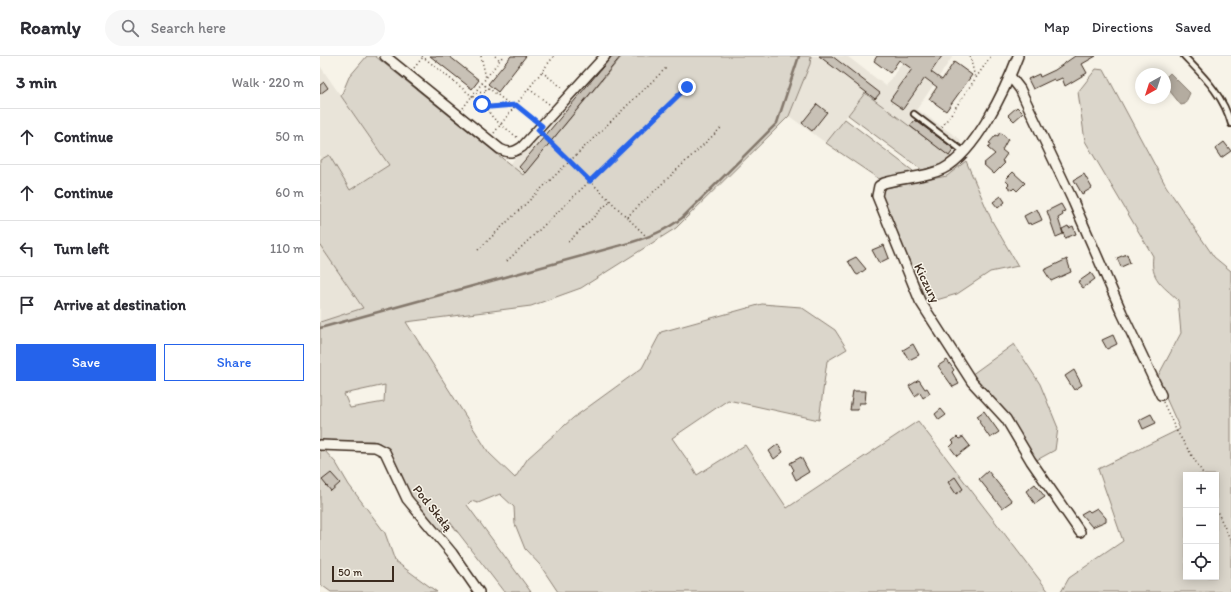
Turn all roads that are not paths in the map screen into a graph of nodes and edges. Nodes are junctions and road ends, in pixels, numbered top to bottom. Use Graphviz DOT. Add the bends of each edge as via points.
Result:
graph roads {
  1 [pos="385,56"];
  2 [pos="605,56"];
  3 [pos="1018,56"];
  4 [pos="1184,56"];
  5 [pos="1010,76"];
  6 [pos="914,114"];
  7 [pos="1231,124"];
  8 [pos="964,152"];
  9 [pos="1161,394"];
  10 [pos="320,445"];
  11 [pos="1080,532"];
  12 [pos="479,592"];
  1 -- 2 [label="street" via="489,140 507,152 514,152 525,144"];
  3 -- 5 [label="street, Kiczury"];
  4 -- 7 [label="lane" via="1223,101"];
  5 -- 8 [label="street, Kiczury" via="988,119"];
  5 -- 9 [label="street" via="1020,89 1067,187 1122,313"];
  6 -- 8 [label="lane"];
  8 -- 11 [label="street, Kiczury" via="951,164 936,172 884,183 879,186 877,196 920,301 972,382 1006,419 1030,461"];
  10 -- 12 [label="street, Pod Skałą" via="375,447 385,452 407,499 452,553"];
}
